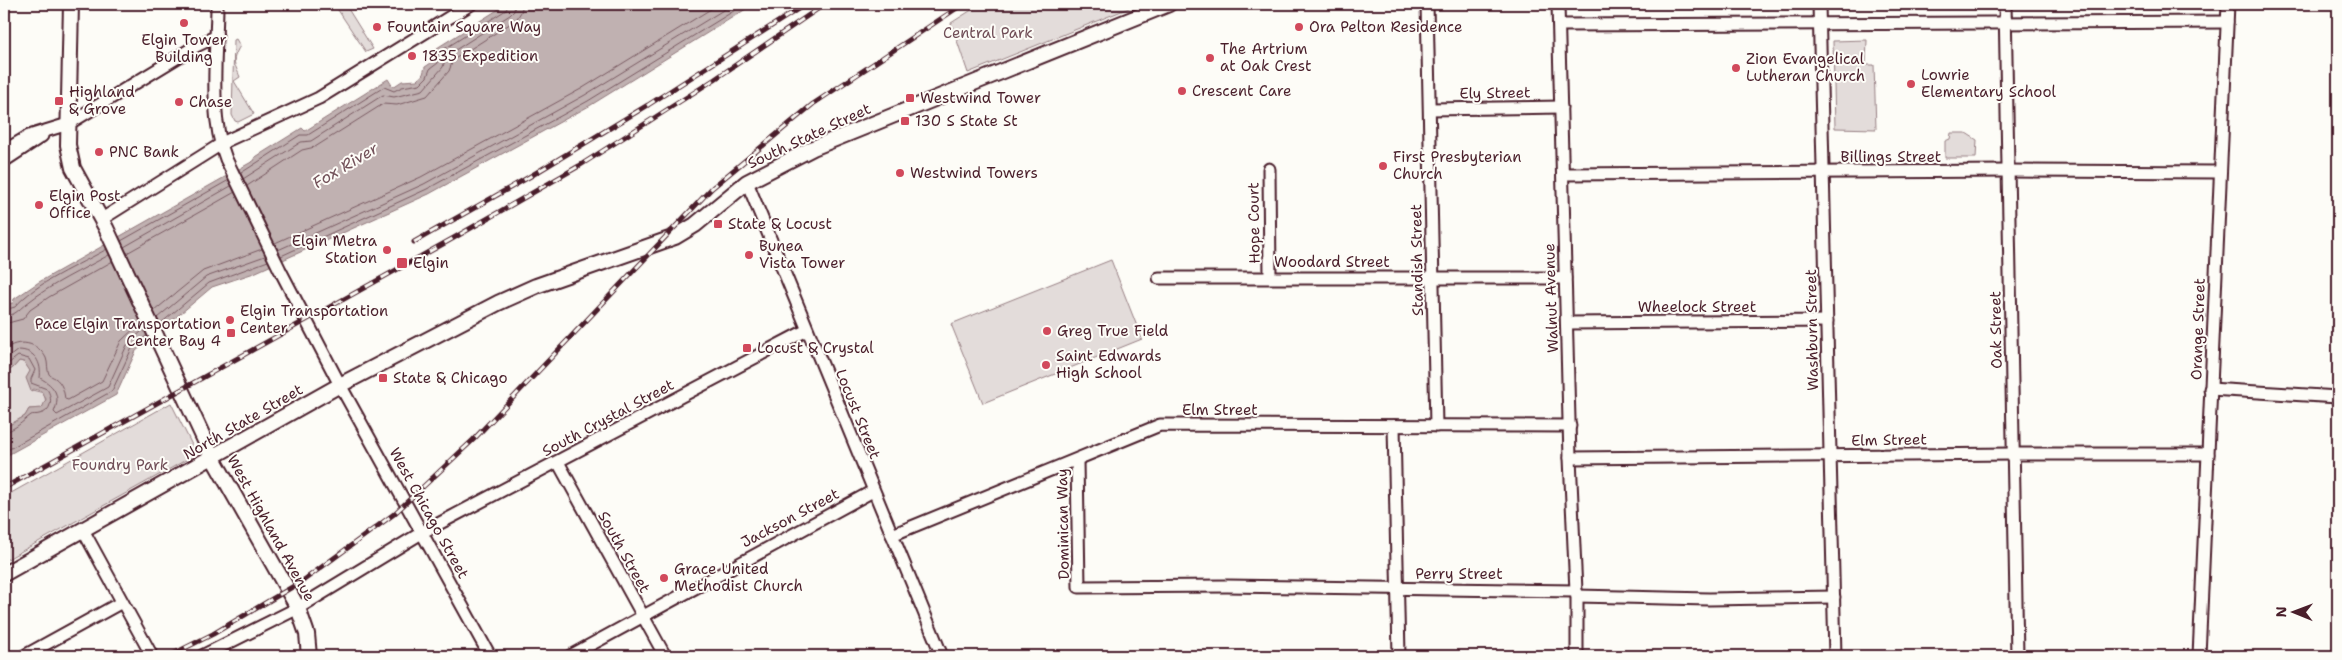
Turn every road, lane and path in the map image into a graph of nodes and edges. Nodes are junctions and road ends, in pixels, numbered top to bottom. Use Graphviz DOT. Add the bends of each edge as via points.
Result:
graph roads {
  1 [pos="71,4"];
  2 [pos="218,4"];
  3 [pos="471,4"];
  4 [pos="1169,4"];
  5 [pos="1427,4"];
  6 [pos="1558,4"];
  7 [pos="1819,4"];
  8 [pos="2005,4"];
  9 [pos="2228,4"];
  10 [pos="2227,22"];
  11 [pos="2006,23"];
  12 [pos="1820,24"];
  13 [pos="1559,25"];
  14 [pos="217,36"];
  15 [pos="1561,107"];
  16 [pos="1430,109"];
  17 [pos="68,124"];
  18 [pos="49,130"];
  19 [pos="221,146"];
  20 [pos="4,151"];
  21 [pos="4,161"];
  22 [pos="1269,169"];
  23 [pos="2009,171"];
  24 [pos="1824,172"];
  25 [pos="2220,172"];
  26 [pos="1563,174"];
  27 [pos="747,182"];
  28 [pos="104,223"];
  29 [pos="1270,277"];
  30 [pos="1432,277"];
  31 [pos="1159,278"];
  32 [pos="1565,278"];
  33 [pos="1827,321"];
  34 [pos="1567,323"];
  35 [pos="807,330"];
  36 [pos="340,384"];
  37 [pos="2210,389"];
  38 [pos="2338,397"];
  39 [pos="1394,426"];
  40 [pos="1436,426"];
  41 [pos="1570,426"];
  42 [pos="2013,454"];
  43 [pos="2208,454"];
  44 [pos="1830,455"];
  45 [pos="213,458"];
  46 [pos="1570,458"];
  47 [pos="1077,460"];
  48 [pos="558,462"];
  49 [pos="873,490"];
  50 [pos="83,530"];
  51 [pos="423,532"];
  52 [pos="892,535"];
  53 [pos="4,574"];
  54 [pos="1079,587"];
  55 [pos="1396,590"];
  56 [pos="1576,593"];
  57 [pos="1834,597"];
  58 [pos="122,602"];
  59 [pos="298,608"];
  60 [pos="642,615"];
  61 [pos="24,656"];
  62 [pos="152,656"];
  63 [pos="202,656"];
  64 [pos="309,656"];
  65 [pos="490,656"];
  66 [pos="570,656"];
  67 [pos="665,656"];
  68 [pos="942,656"];
  69 [pos="1399,656"];
  70 [pos="1577,656"];
  71 [pos="1835,656"];
  72 [pos="2017,656"];
  73 [pos="2199,656"];
  1 -- 17 [label="main road, West Highland Avenue"];
  2 -- 14 [label="street, West Chicago Street"];
  3 -- 19 [label="street" via="319,98"];
  4 -- 27 [label="main road, South State Street" via="813,148"];
  5 -- 16 [label="street, Standish Street"];
  6 -- 13 [label="street, Walnut Avenue"];
  7 -- 12 [label="street, Washburn Street"];
  8 -- 11 [label="street, Oak Street"];
  9 -- 10 [label="street, Orange Street"];
  10 -- 11 [label="street"];
  10 -- 25 [label="street, Orange Street"];
  11 -- 12 [label="street"];
  11 -- 23 [label="street, Oak Street"];
  12 -- 13 [label="street"];
  12 -- 24 [label="street, Washburn Street"];
  13 -- 15 [label="street, Walnut Avenue"];
  14 -- 17 [label="street"];
  14 -- 19 [label="street, West Chicago Street" via="216,120"];
  15 -- 16 [label="street, Ely Street"];
  15 -- 26 [label="street, Walnut Avenue"];
  16 -- 30 [label="street, Standish Street"];
  17 -- 18 [label="street"];
  17 -- 28 [label="main road, West Highland Avenue" via="70,159"];
  18 -- 20 [label="street" via="29,136"];
  18 -- 21 [label="street"];
  19 -- 28 [label="street"];
  19 -- 36 [label="street, West Chicago Street" via="280,270"];
  22 -- 29 [label="street, Hope Court"];
  23 -- 24 [label="street, Billings Street"];
  23 -- 25 [label="street, Billings Street"];
  23 -- 42 [label="street, Oak Street"];
  24 -- 26 [label="street, Billings Street"];
  24 -- 33 [label="street, Washburn Street"];
  25 -- 37 [label="street, Orange Street"];
  26 -- 32 [label="street, Walnut Avenue"];
  27 -- 35 [label="street, Locust Street"];
  27 -- 36 [label="main road, South State Street" via="696,225 675,237 536,286"];
  28 -- 45 [label="main road, West Highland Avenue"];
  29 -- 30 [label="street, Woodard Street"];
  29 -- 31 [label="street, Woodard Street"];
  30 -- 32 [label="street, Woodard Street"];
  30 -- 40 [label="street, Standish Street"];
  32 -- 34 [label="street, Walnut Avenue"];
  33 -- 34 [label="street, Wheelock Street"];
  33 -- 44 [label="street, Washburn Street"];
  34 -- 41 [label="street, Walnut Avenue"];
  35 -- 48 [label="street, South Crystal Street"];
  35 -- 49 [label="street, Locust Street"];
  36 -- 45 [label="main road, North State Street"];
  36 -- 51 [label="street, West Chicago Street"];
  37 -- 38 [label="street"];
  37 -- 43 [label="street, Orange Street"];
  39 -- 40 [label="street, Elm Street"];
  39 -- 47 [label="street, Elm Street" via="1160,425"];
  39 -- 55 [label="street"];
  40 -- 41 [label="street, Elm Street"];
  41 -- 46 [label="street, Walnut Avenue"];
  42 -- 43 [label="street, Elm Street"];
  42 -- 44 [label="street, Elm Street"];
  42 -- 72 [label="street, Oak Street"];
  43 -- 73 [label="street, Orange Street"];
  44 -- 46 [label="street, Elm Street"];
  44 -- 57 [label="street, Washburn Street"];
  45 -- 50 [label="main road, North State Street"];
  45 -- 59 [label="main road, West Highland Avenue"];
  46 -- 56 [label="street, Walnut Avenue"];
  47 -- 52 [label="street, Elm Street"];
  47 -- 54 [label="street, Dominican Way"];
  48 -- 51 [label="street, South Crystal Street"];
  48 -- 60 [label="street, South Street"];
  49 -- 52 [label="street, Locust Street"];
  49 -- 60 [label="street, Jackson Street"];
  50 -- 53 [label="main road, North State Street"];
  50 -- 58 [label="street"];
  51 -- 59 [label="street, South Crystal Street"];
  51 -- 65 [label="street, West Chicago Street"];
  52 -- 68 [label="street, Locust Street"];
  54 -- 55 [label="street, Perry Street"];
  55 -- 56 [label="street, Perry Street" via="1476,588"];
  55 -- 69 [label="street"];
  56 -- 57 [label="street, Perry Street" via="1709,599"];
  56 -- 70 [label="street, Walnut Avenue"];
  57 -- 71 [label="street, Washburn Street"];
  58 -- 61 [label="street"];
  58 -- 62 [label="street"];
  59 -- 63 [label="street, South Crystal Street"];
  59 -- 64 [label="main road, West Highland Avenue"];
  60 -- 66 [label="street, Jackson Street"];
  60 -- 67 [label="street, South Street"];
}
